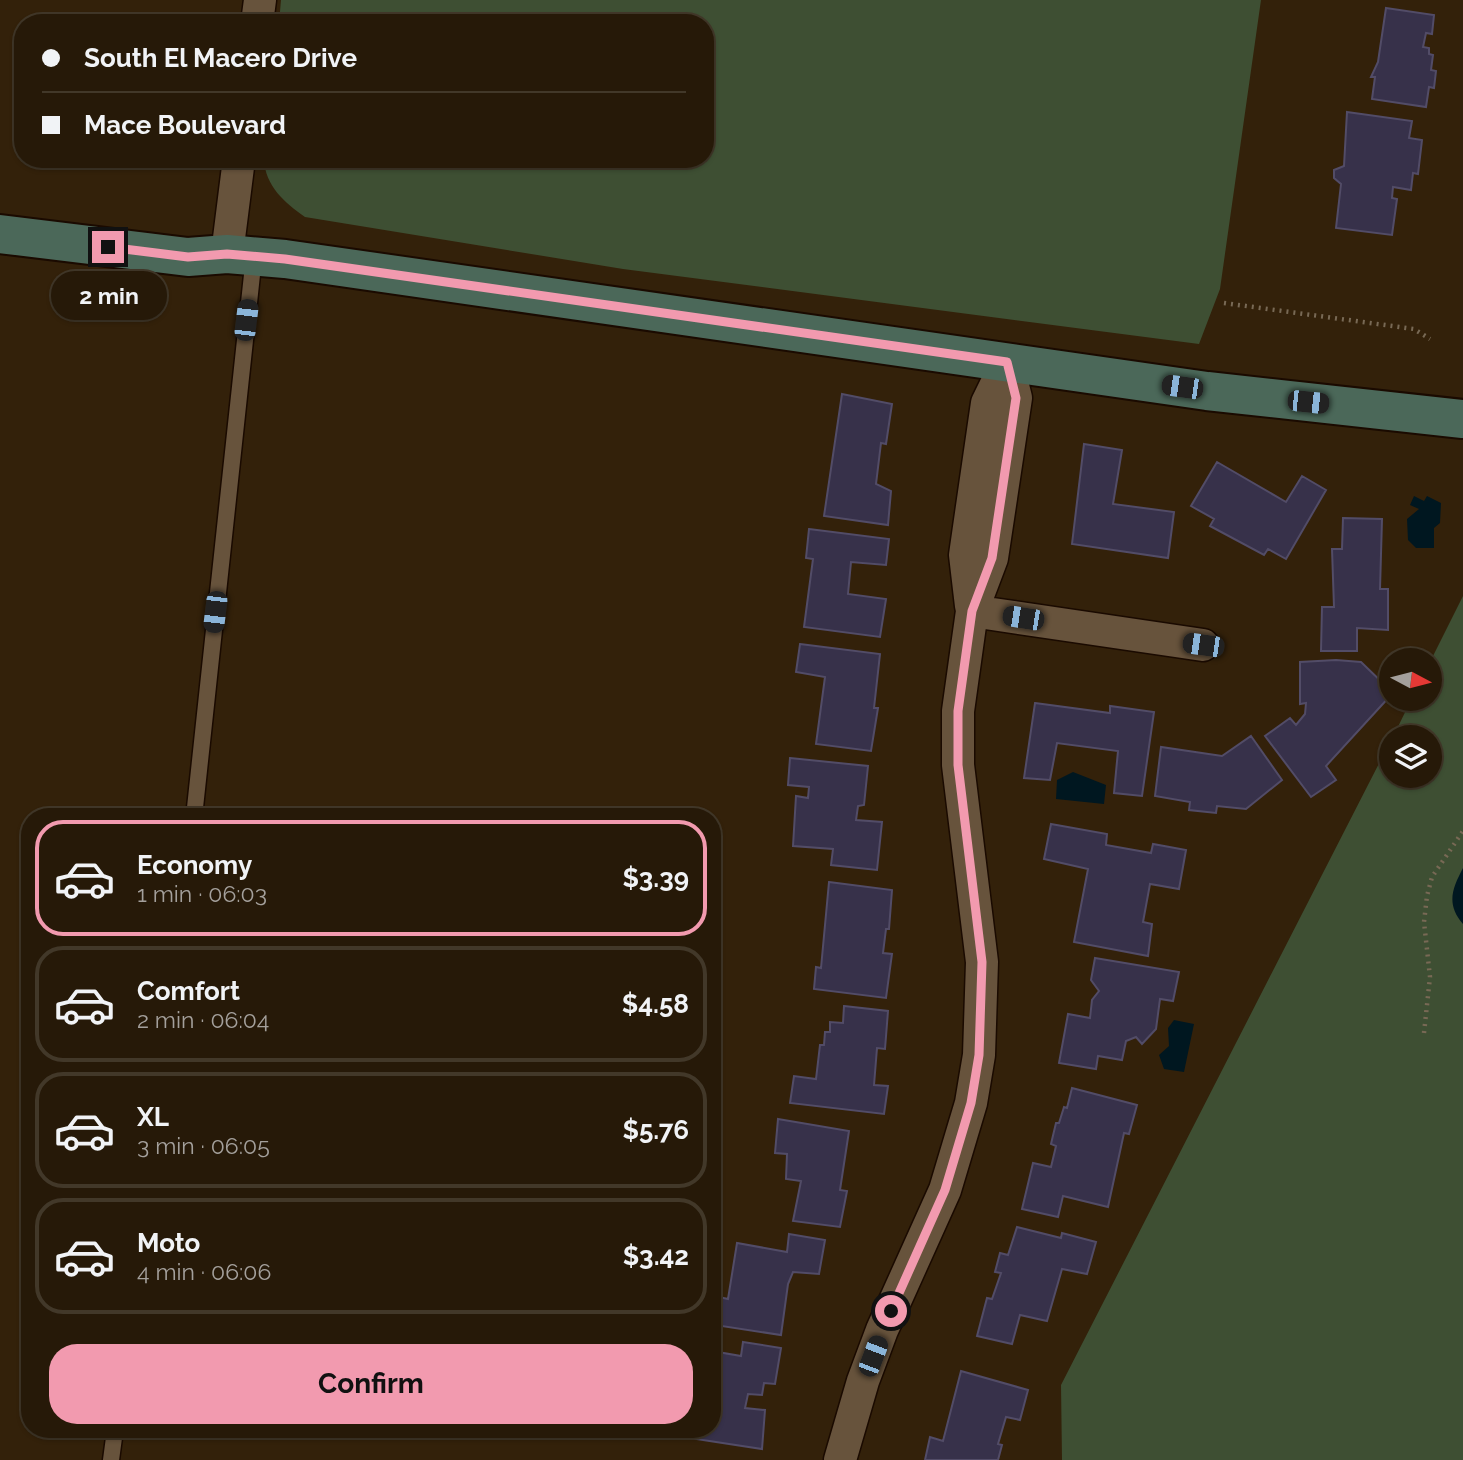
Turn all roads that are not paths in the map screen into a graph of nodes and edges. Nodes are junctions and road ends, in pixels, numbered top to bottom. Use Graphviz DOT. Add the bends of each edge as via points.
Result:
graph roads {
  1 [pos="239,168"];
  2 [pos="0,234"];
  3 [pos="240,255"];
  4 [pos="1007,362"];
  5 [pos="1462,411"];
  6 [pos="972,611"];
  7 [pos="1203,645"];
  8 [pos="195,808"];
  9 [pos="114,1438"];
  10 [pos="111,1460"];
  11 [pos="840,1460"];
  1 -- 3 [label="street"];
  2 -- 3 [label="street" via="188,257"];
  3 -- 4 [label="street"];
  3 -- 8 [label="lane"];
  4 -- 5 [label="street" via="1207,391"];
  4 -- 6 [label="street" via="987,403 965,555"];
  6 -- 7 [label="street"];
  6 -- 11 [label="street" via="957,737 982,962 983,1007 973,1091 945,1190 882,1330"];
  9 -- 10 [label="lane"];
}
